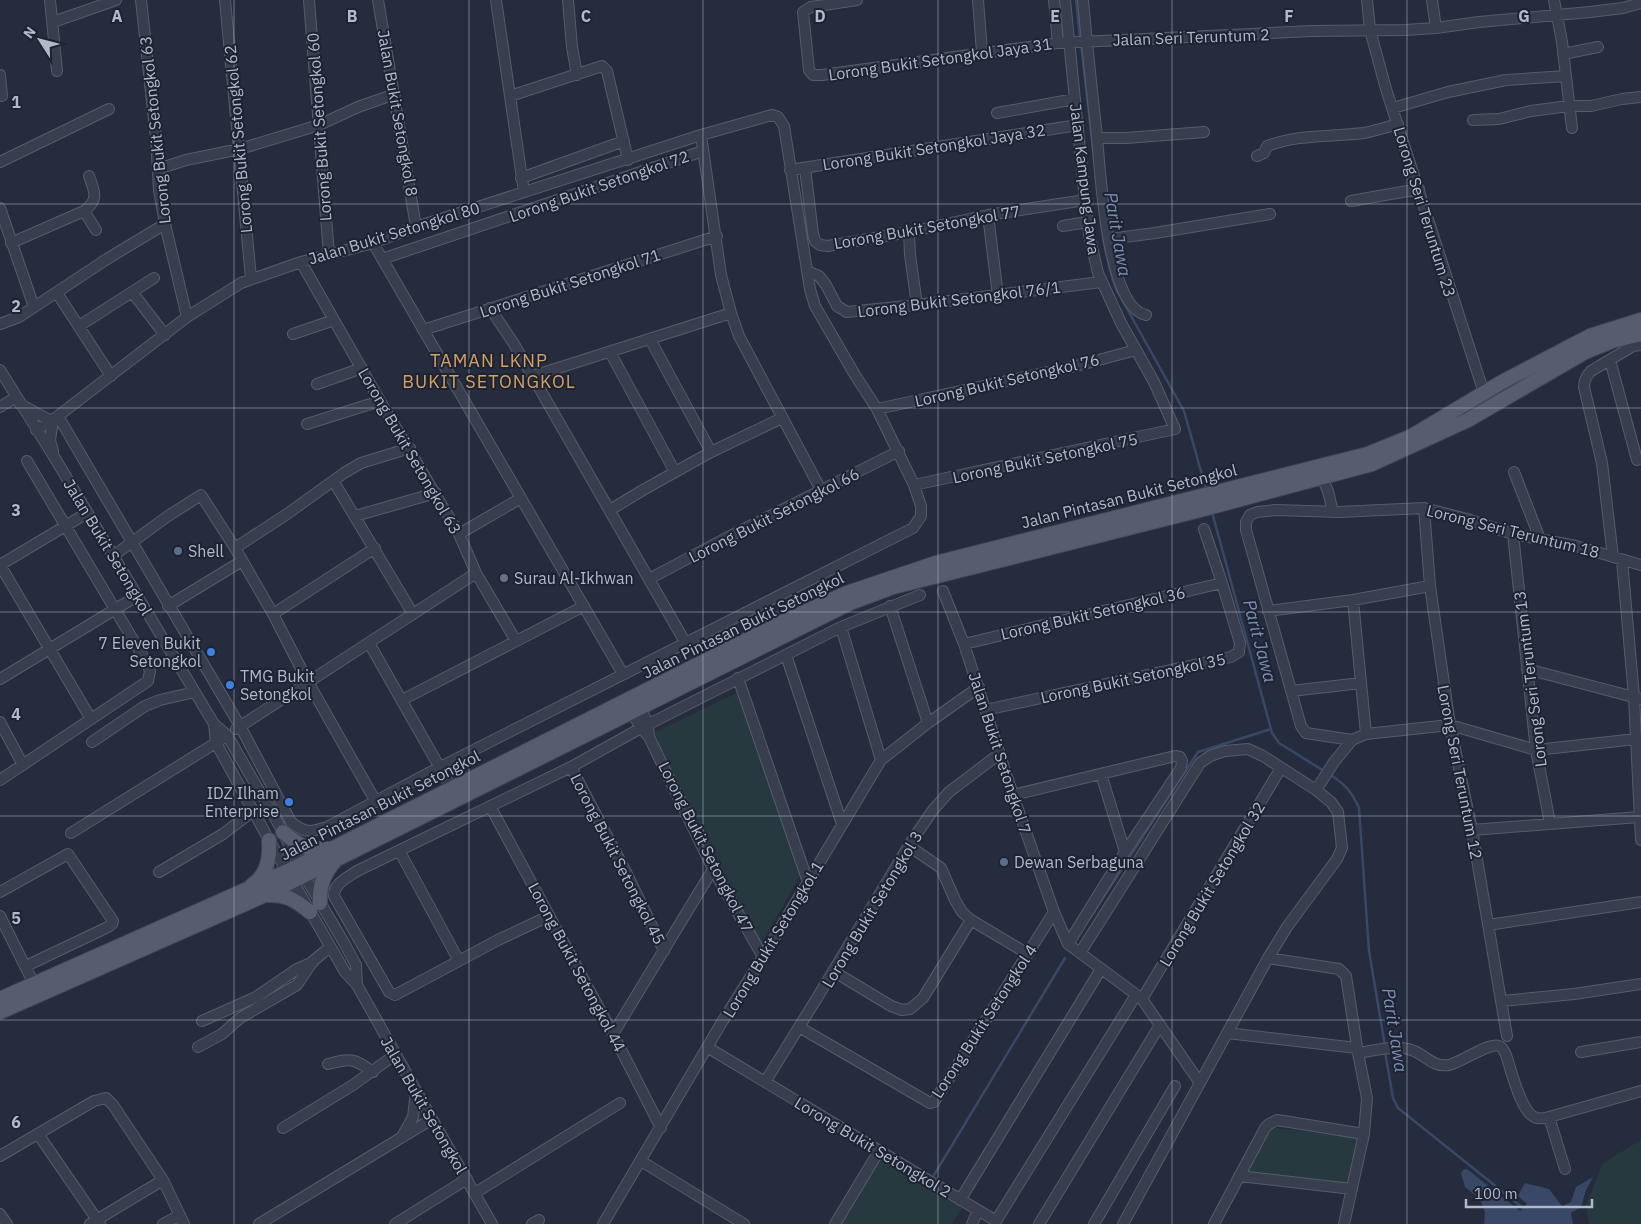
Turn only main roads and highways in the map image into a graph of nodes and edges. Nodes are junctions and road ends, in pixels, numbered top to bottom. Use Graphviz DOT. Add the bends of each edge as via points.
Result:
graph roads {
  1 [pos="1641,320"];
  2 [pos="1641,334"];
  3 [pos="1502,382"];
  4 [pos="1514,393"];
  5 [pos="1220,498"];
  6 [pos="1199,503"];
  7 [pos="283,832"];
  8 [pos="269,840"];
  9 [pos="333,855"];
  10 [pos="296,873"];
  11 [pos="243,891"];
  12 [pos="265,895"];
  13 [pos="0,999"];
  14 [pos="0,1012"];
  1 -- 3 [label="main road, Jalan Pintasan Bukit Setongkol" via="1590,336"];
  2 -- 4 [label="main road, Jalan Pintasan Bukit Setongkol" via="1585,352"];
  3 -- 4 [label="main road" via="1506,390"];
  3 -- 5 [label="main road, Jalan Pintasan Bukit Setongkol" via="1410,437 1368,454"];
  4 -- 5 [label="main road, Jalan Pintasan Bukit Setongkol" via="1468,420 1372,464 1322,478"];
  5 -- 6 [label="main road, Jalan Pintasan Bukit Setongkol"];
  6 -- 9 [label="main road, Jalan Pintasan Bukit Setongkol" via="893,587 850,603 454,800"];
  6 -- 9 [label="main road, Jalan Pintasan Bukit Setongkol" via="936,563 847,593 450,786"];
  7 -- 9 [label="main road" via="296,844"];
  8 -- 11 [label="main road" via="270,856 265,870"];
  9 -- 10 [label="main road, Jalan Pintasan Bukit Setongkol"];
  9 -- 12 [label="main road" via="315,908 279,894"];
  10 -- 11 [label="main road, Jalan Pintasan Bukit Setongkol"];
  10 -- 12 [label="main road, Jalan Pintasan Bukit Setongkol"];
  11 -- 13 [label="main road, Jalan Pintasan Bukit Setongkol"];
  12 -- 14 [label="main road, Jalan Pintasan Bukit Setongkol"];
}
